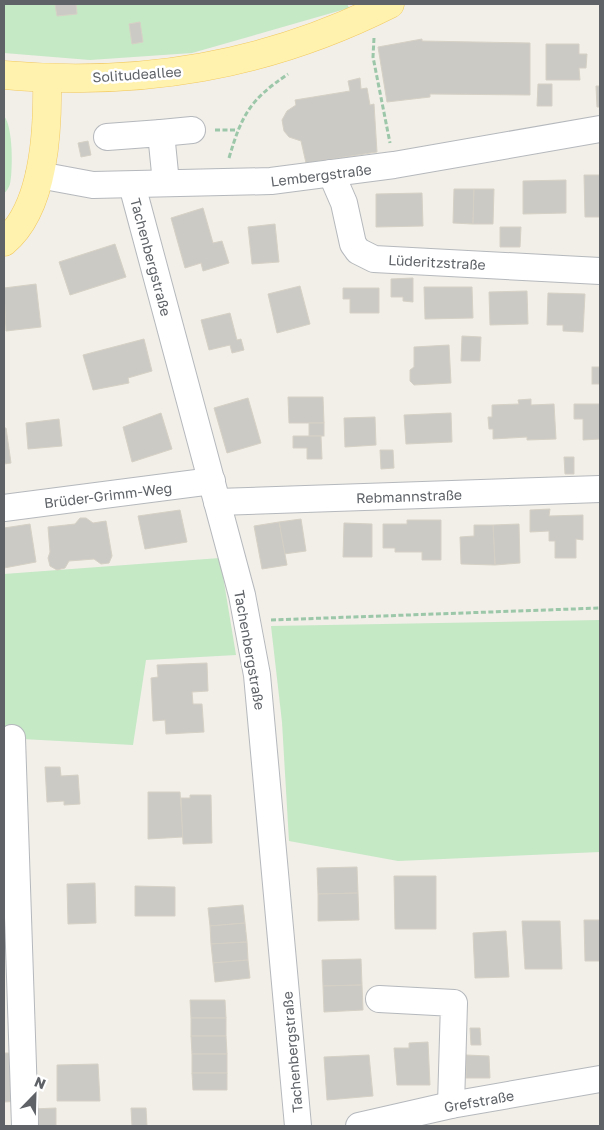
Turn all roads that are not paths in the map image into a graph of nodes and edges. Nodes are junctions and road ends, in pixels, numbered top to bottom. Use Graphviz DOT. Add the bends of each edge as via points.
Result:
graph roads {
  1 [pos="390,4"];
  2 [pos="4,75"];
  3 [pos="47,78"];
  4 [pos="600,129"];
  5 [pos="192,130"];
  6 [pos="161,133"];
  7 [pos="107,137"];
  8 [pos="331,173"];
  9 [pos="39,175"];
  10 [pos="166,183"];
  11 [pos="132,185"];
  12 [pos="4,242"];
  13 [pos="600,271"];
  14 [pos="600,489"];
  15 [pos="215,492"];
  16 [pos="4,508"];
  17 [pos="12,738"];
  18 [pos="379,999"];
  19 [pos="600,1080"];
  20 [pos="451,1105"];
  21 [pos="25,1126"];
  22 [pos="298,1126"];
  23 [pos="359,1126"];
  1 -- 3 [label="main road, Solitudeallee" via="285,47 212,67 136,76"];
  2 -- 3 [label="main road, Solitudeallee"];
  3 -- 9 [label="main road"];
  4 -- 8 [label="street, Lembergstraße"];
  5 -- 6 [label="street"];
  6 -- 7 [label="street"];
  6 -- 10 [label="street"];
  8 -- 10 [label="street, Lembergstraße" via="222,184"];
  8 -- 13 [label="street, Lüderitzstraße" via="344,203 353,244 365,256"];
  9 -- 11 [label="street, Lembergstraße" via="93,185"];
  9 -- 12 [label="main road" via="28,213"];
  10 -- 11 [label="street, Lembergstraße"];
  11 -- 15 [label="street, Tachenbergstraße"];
  14 -- 15 [label="street, Rebmannstraße"];
  15 -- 16 [label="street, Brüder-Grimm-Weg"];
  15 -- 22 [label="street, Tachenbergstraße" via="242,595 258,685"];
  17 -- 21 [label="street"];
  18 -- 20 [label="street" via="454,1002"];
  19 -- 20 [label="street, Grefstraße"];
  20 -- 23 [label="street, Grefstraße"];
}
